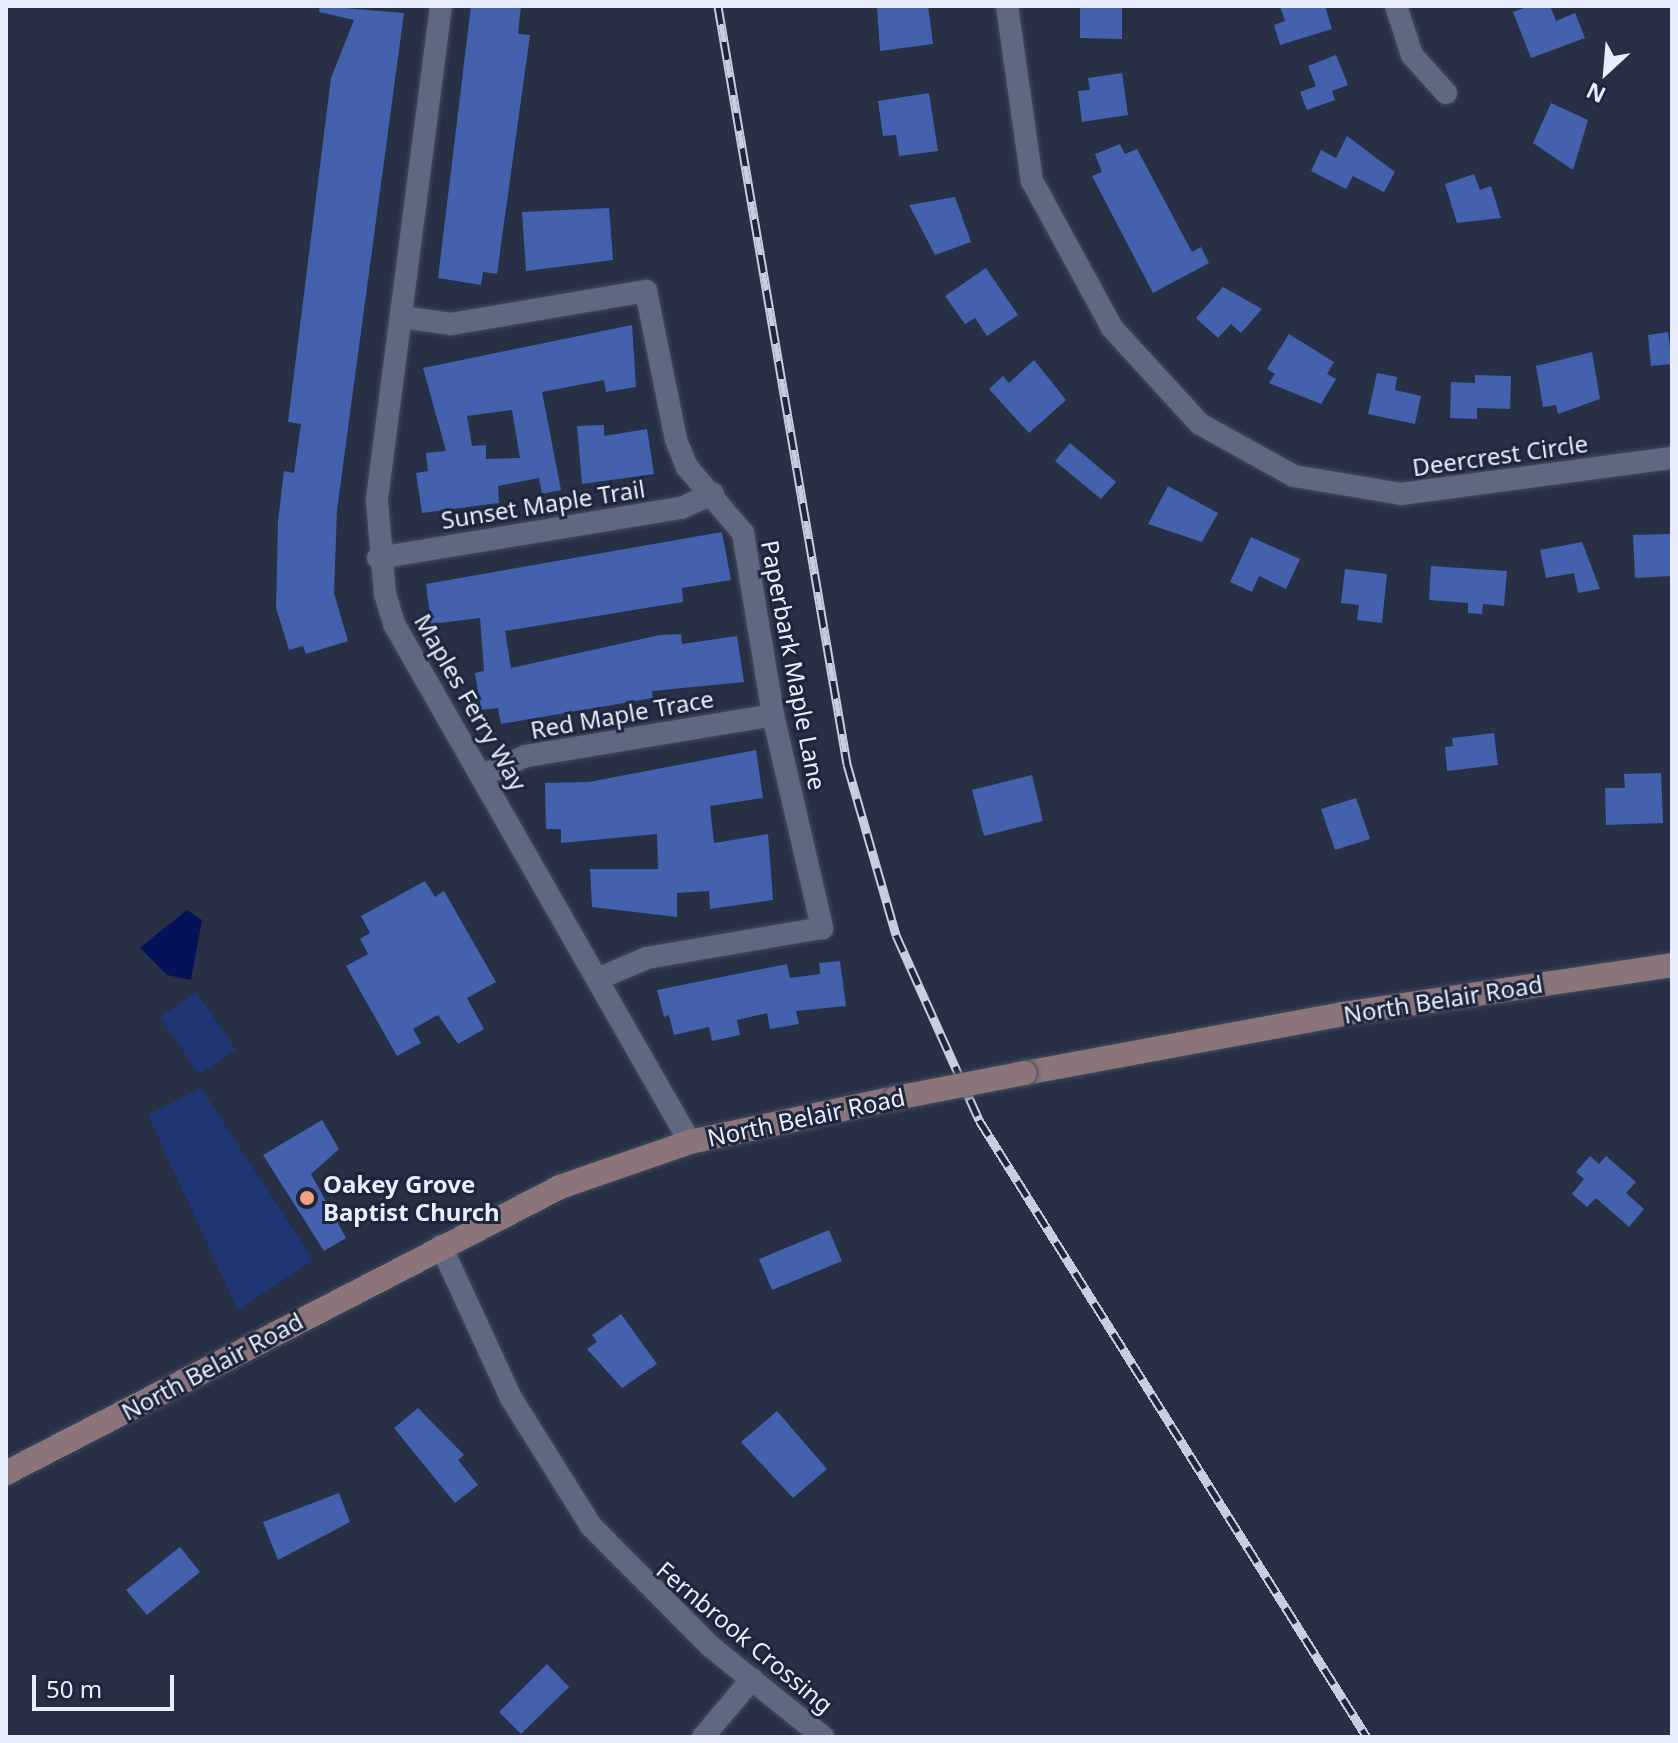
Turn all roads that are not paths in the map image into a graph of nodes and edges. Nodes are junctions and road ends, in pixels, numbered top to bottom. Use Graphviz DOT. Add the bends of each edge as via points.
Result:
graph roads {
  1 [pos="441,6"];
  2 [pos="1007,6"];
  3 [pos="1396,6"];
  4 [pos="1446,93"];
  5 [pos="402,317"];
  6 [pos="1672,458"];
  7 [pos="713,494"];
  8 [pos="378,558"];
  9 [pos="773,715"];
  10 [pos="483,775"];
  11 [pos="1672,965"];
  12 [pos="602,977"];
  13 [pos="690,1142"];
  14 [pos="441,1246"];
  15 [pos="6,1473"];
  16 [pos="752,1679"];
  17 [pos="703,1737"];
  18 [pos="823,1737"];
  1 -- 5 [label="street, Maples Ferry Way"];
  2 -- 6 [label="street, Deercrest Circle" via="1032,181 1112,328 1200,424 1294,476 1401,494"];
  3 -- 4 [label="street" via="1412,55"];
  5 -- 7 [label="street, Paperbark Maple Lane" via="451,324 646,291 676,440 687,467"];
  5 -- 8 [label="street, Maples Ferry Way" via="377,501"];
  7 -- 8 [label="street, Sunset Maple Trail" via="681,508"];
  7 -- 9 [label="street, Paperbark Maple Lane" via="743,533"];
  8 -- 10 [label="street, Maples Ferry Way" via="394,624"];
  9 -- 10 [label="street, Red Maple Trace" via="526,756"];
  9 -- 12 [label="street, Paperbark Maple Lane" via="822,928 647,958"];
  10 -- 12 [label="street, Maples Ferry Way"];
  11 -- 13 [label="street, North Belair Road, bridge" via="1342,1014"];
  12 -- 13 [label="street, Maples Ferry Way"];
  13 -- 14 [label="street, North Belair Road" via="560,1187"];
  14 -- 15 [label="street, North Belair Road"];
  14 -- 16 [label="street, Fernbrook Crossing" via="511,1398 591,1526 630,1574"];
  16 -- 17 [label="street"];
  16 -- 18 [label="street, Fernbrook Crossing"];
}
